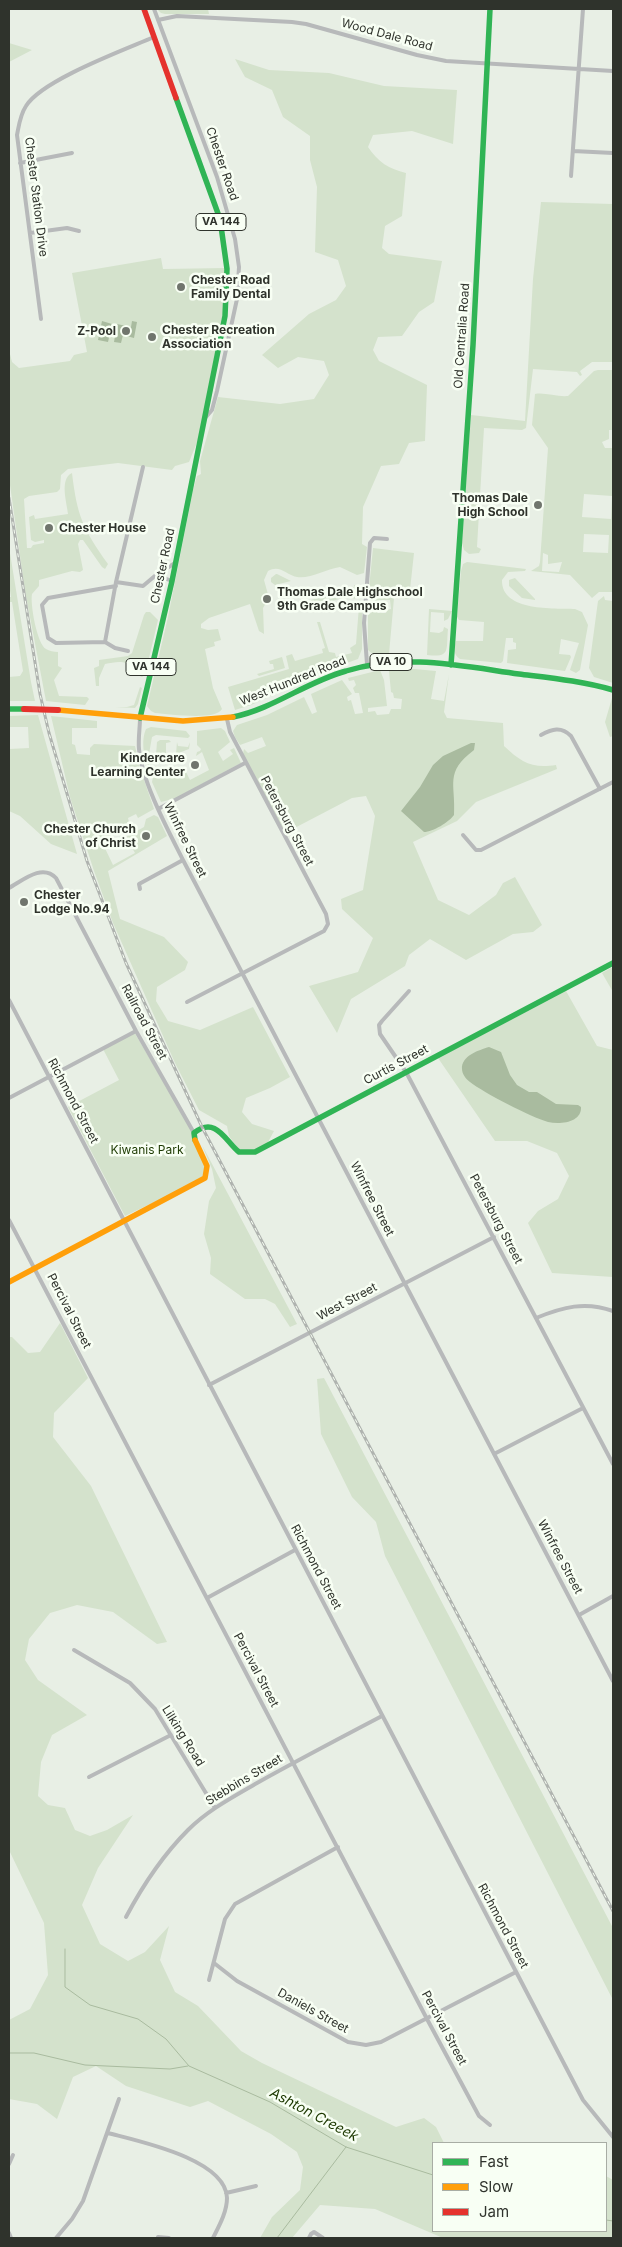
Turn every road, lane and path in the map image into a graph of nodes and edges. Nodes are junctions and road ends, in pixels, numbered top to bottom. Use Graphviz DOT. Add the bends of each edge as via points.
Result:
graph roads {
  1 [pos="144,9"];
  2 [pos="154,9"];
  3 [pos="490,9"];
  4 [pos="583,9"];
  5 [pos="158,20"];
  6 [pos="154,37"];
  7 [pos="487,64"];
  8 [pos="579,70"];
  9 [pos="613,71"];
  10 [pos="573,151"];
  11 [pos="72,153"];
  12 [pos="613,153"];
  13 [pos="20,163"];
  14 [pos="571,176"];
  15 [pos="80,231"];
  16 [pos="30,233"];
  17 [pos="237,299"];
  18 [pos="227,300"];
  19 [pos="41,319"];
  20 [pos="206,417"];
  21 [pos="143,467"];
  22 [pos="387,539"];
  23 [pos="175,562"];
  24 [pos="156,574"];
  25 [pos="172,581"];
  26 [pos="116,584"];
  27 [pos="105,642"];
  28 [pos="128,651"];
  29 [pos="367,664"];
  30 [pos="451,665"];
  31 [pos="613,690"];
  32 [pos="9,709"];
  33 [pos="140,718"];
  34 [pos="227,719"];
  35 [pos="541,735"];
  36 [pos="245,763"];
  37 [pos="613,782"];
  38 [pos="600,789"];
  39 [pos="158,809"];
  40 [pos="463,835"];
  41 [pos="183,860"];
  42 [pos="9,888"];
  43 [pos="140,889"];
  44 [pos="613,963"];
  45 [pos="242,974"];
  46 [pos="409,992"];
  47 [pos="9,1000"];
  48 [pos="187,1002"];
  49 [pos="136,1031"];
  50 [pos="406,1072"];
  51 [pos="49,1078"];
  52 [pos="9,1098"];
  53 [pos="319,1119"];
  54 [pos="194,1132"];
  55 [pos="9,1220"];
  56 [pos="124,1221"];
  57 [pos="494,1237"];
  58 [pos="35,1268"];
  59 [pos="9,1282"];
  60 [pos="404,1283"];
  61 [pos="613,1311"];
  62 [pos="536,1318"];
  63 [pos="209,1385"];
  64 [pos="583,1408"];
  65 [pos="494,1454"];
  66 [pos="613,1464"];
  67 [pos="295,1550"];
  68 [pos="613,1596"];
  69 [pos="207,1598"];
  70 [pos="579,1615"];
  71 [pos="74,1650"];
  72 [pos="613,1680"];
  73 [pos="382,1716"];
  74 [pos="171,1734"];
  75 [pos="293,1762"];
  76 [pos="89,1777"];
  77 [pos="215,1808"];
  78 [pos="338,1848"];
  79 [pos="126,1916"];
  80 [pos="214,1963"];
  81 [pos="516,1972"];
  82 [pos="209,1980"];
  83 [pos="427,2019"];
  84 [pos="119,2098"];
  85 [pos="490,2126"];
  86 [pos="108,2132"];
  87 [pos="613,2137"];
  88 [pos="13,2155"];
  89 [pos="9,2164"];
  90 [pos="256,2186"];
  91 [pos="226,2193"];
  92 [pos="9,2233"];
  93 [pos="158,2237"];
  94 [pos="11,2238"];
  95 [pos="56,2238"];
  96 [pos="169,2238"];
  97 [pos="213,2238"];
  98 [pos="309,2238"];
  99 [pos="323,2238"];
  1 -- 6 [label="street, Chester Road / VA 144"];
  2 -- 5 [label="street, Chester Road / VA 144"];
  3 -- 7 [label="street, Old Centralia Road"];
  4 -- 8 [label="street"];
  5 -- 7 [label="street, Wood Dale Road" via="177,16 292,22 417,55"];
  5 -- 17 [label="street, Chester Road / VA 144" via="217,177 235,239 239,267"];
  6 -- 13 [label="street, Chester Station Drive" via="89,65 38,92 19,119"];
  6 -- 18 [label="street, Chester Road / VA 144" via="220,218 226,249"];
  7 -- 8 [label="street, Wood Dale Road"];
  7 -- 30 [label="street, Old Centralia Road" via="473,345"];
  8 -- 9 [label="street, Wood Dale Road"];
  8 -- 10 [label="street"];
  10 -- 12 [label="street"];
  10 -- 14 [label="street"];
  11 -- 13 [label="street"];
  13 -- 16 [label="street, Chester Station Drive"];
  15 -- 16 [label="street" via="67,228"];
  16 -- 19 [label="street, Chester Station Drive"];
  17 -- 18 [label="street"];
  17 -- 20 [label="street, Chester Road / VA 144" via="212,410"];
  18 -- 20 [label="street, Chester Road / VA 144"];
  20 -- 23 [label="street, Chester Road / VA 144"];
  21 -- 26 [label="street"];
  22 -- 29 [label="street" via="374,538 370,543 364,631"];
  23 -- 24 [label="street"];
  23 -- 25 [label="street, Chester Road / VA 144"];
  24 -- 25 [label="street"];
  24 -- 26 [label="street" via="143,586"];
  25 -- 33 [label="street, Chester Road / VA 144"];
  26 -- 27 [label="street"];
  26 -- 27 [label="street" via="48,598 42,605 48,638 52,641"];
  27 -- 28 [label="street"];
  29 -- 30 [label="street, West Hundred Road / VA 10" via="398,661"];
  29 -- 34 [label="street, West Hundred Road / VA 10" via="267,706"];
  30 -- 31 [label="street, West Hundred Road / VA 10" via="583,682"];
  32 -- 33 [label="street, West Hundred Road / VA 10, bridge"];
  33 -- 34 [label="street, West Hundred Road / VA 10" via="194,723"];
  33 -- 39 [label="street, Winfree Street" via="139,750"];
  34 -- 36 [label="street, Petersburg Street"];
  35 -- 38 [label="street" via="554,729 567,732"];
  36 -- 39 [label="street"];
  36 -- 45 [label="street, Petersburg Street" via="326,914 328,924 324,931"];
  37 -- 38 [label="street"];
  38 -- 40 [label="street" via="481,850 476,850"];
  39 -- 41 [label="street, Winfree Street"];
  41 -- 43 [label="street" via="139,884"];
  41 -- 45 [label="street, Winfree Street"];
  42 -- 49 [label="street, Railroad Street" via="42,871 50,873 58,882"];
  44 -- 50 [label="street, Curtis Street"];
  45 -- 48 [label="street"];
  45 -- 53 [label="street, Winfree Street"];
  46 -- 50 [label="street, Petersburg Street" via="386,1015 379,1030"];
  47 -- 51 [label="street, Richmond Street"];
  49 -- 51 [label="street"];
  49 -- 54 [label="street, Railroad Street"];
  50 -- 53 [label="street, Curtis Street"];
  50 -- 57 [label="street, Petersburg Street"];
  51 -- 52 [label="street"];
  51 -- 56 [label="street, Richmond Street"];
  53 -- 54 [label="street, Curtis Street" via="248,1154 235,1150 225,1135 216,1129 202,1128"];
  53 -- 60 [label="street, Winfree Street"];
  54 -- 56 [label="street, Railroad Street" via="208,1172 205,1178"];
  55 -- 58 [label="street, Percival Street"];
  56 -- 58 [label="street"];
  56 -- 63 [label="street, Richmond Street"];
  57 -- 60 [label="street, West Street"];
  57 -- 62 [label="street, Petersburg Street"];
  58 -- 59 [label="street"];
  58 -- 69 [label="street, Percival Street"];
  60 -- 63 [label="street, West Street"];
  60 -- 65 [label="street, Winfree Street"];
  61 -- 62 [label="street" via="577,1305"];
  62 -- 64 [label="street, Petersburg Street"];
  63 -- 67 [label="street, Richmond Street"];
  64 -- 65 [label="street"];
  64 -- 66 [label="street, Petersburg Street"];
  65 -- 70 [label="street, Winfree Street"];
  67 -- 69 [label="street"];
  67 -- 73 [label="street, Richmond Street"];
  68 -- 70 [label="street"];
  69 -- 75 [label="street, Percival Street"];
  70 -- 72 [label="street, Winfree Street"];
  71 -- 74 [label="street, Lilking Road" via="130,1683 155,1709"];
  73 -- 75 [label="street, Stebbins Street"];
  73 -- 81 [label="street, Richmond Street"];
  74 -- 76 [label="street"];
  74 -- 77 [label="street, Lilking Road"];
  75 -- 77 [label="street, Stebbins Street"];
  75 -- 78 [label="street, Percival Street"];
  77 -- 79 [label="street, Stebbins Street" via="164,1855"];
  78 -- 80 [label="street" via="235,1904 225,1919"];
  78 -- 83 [label="street, Percival Street"];
  80 -- 82 [label="street"];
  80 -- 83 [label="street, Daniels Street" via="237,1981 348,2042 365,2045 381,2042"];
  81 -- 83 [label="street, Daniels Street"];
  81 -- 87 [label="street, Richmond Street" via="583,2100"];
  83 -- 85 [label="street, Percival Street" via="479,2116"];
  84 -- 86 [label="street"];
  86 -- 91 [label="street" via="156,2146 194,2162 218,2177"];
  86 -- 95 [label="street" via="83,2201"];
  88 -- 89 [label="street"];
  90 -- 91 [label="street"];
  91 -- 97 [label="street" via="224,2211"];
  92 -- 94 [label="street"];
  93 -- 96 [label="street"];
  98 -- 99 [label="street" via="316,2232"];
}
